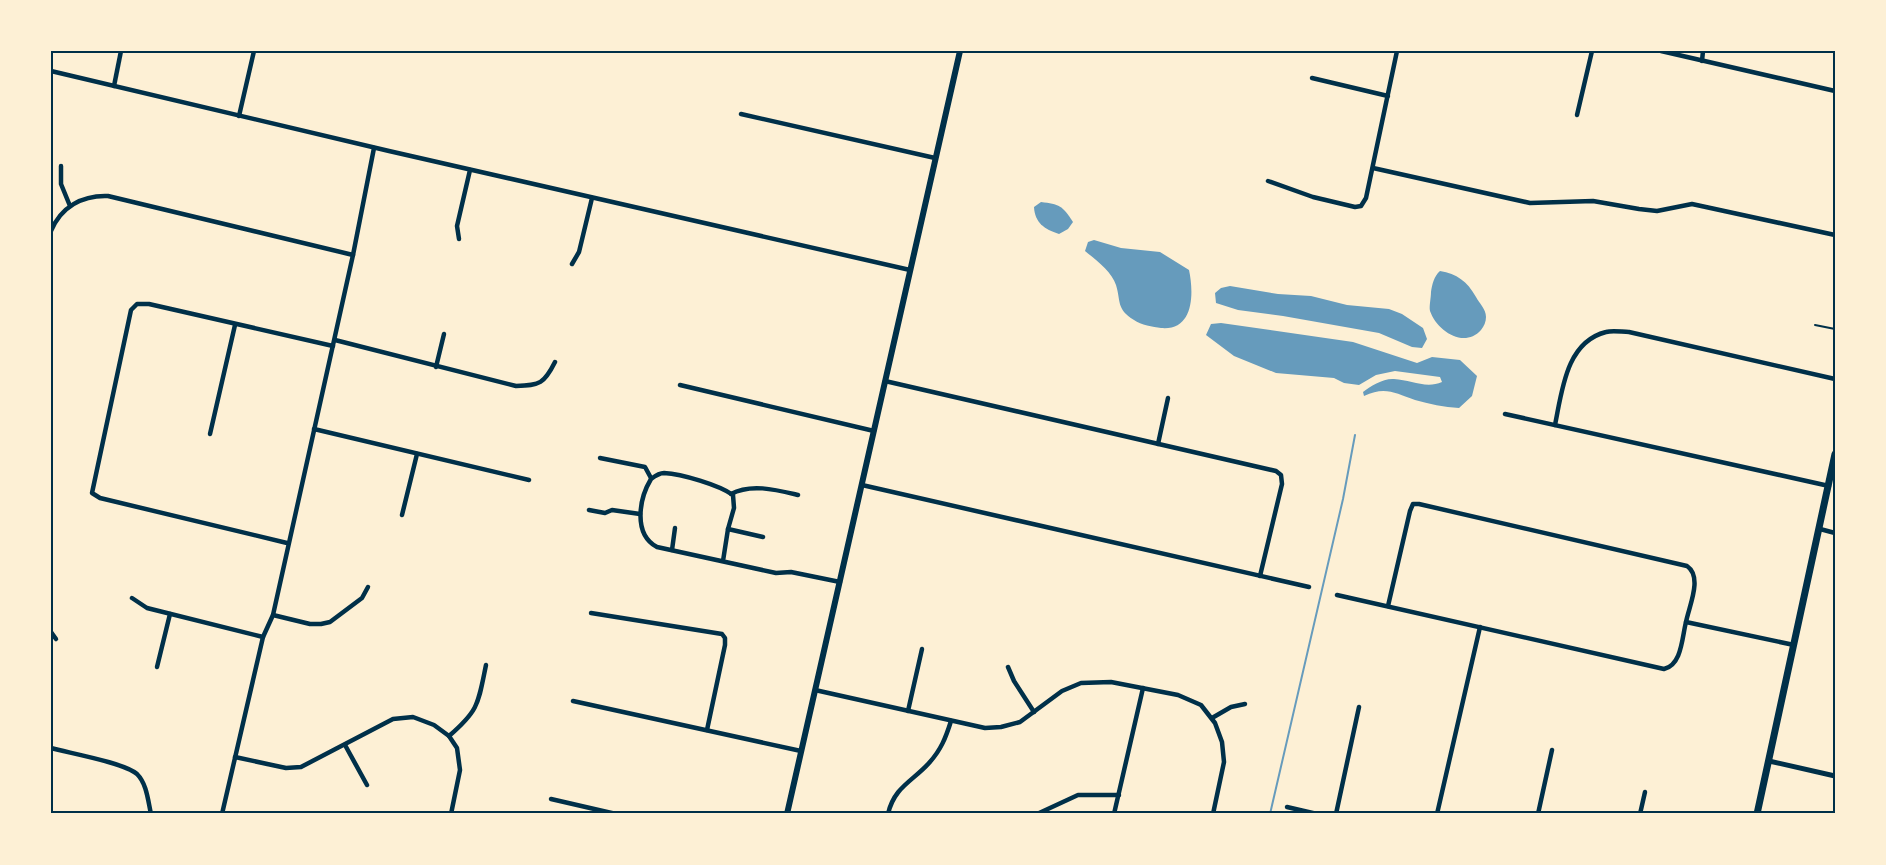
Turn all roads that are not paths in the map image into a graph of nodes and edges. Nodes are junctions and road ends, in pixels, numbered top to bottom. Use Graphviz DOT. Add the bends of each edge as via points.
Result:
graph roads {
  1 [pos="122,51"];
  2 [pos="254,51"];
  3 [pos="960,51"];
  4 [pos="1397,51"];
  5 [pos="1592,51"];
  6 [pos="1661,51"];
  7 [pos="1703,51"];
  8 [pos="1702,61"];
  9 [pos="51,71"];
  10 [pos="1312,78"];
  11 [pos="114,86"];
  12 [pos="1835,91"];
  13 [pos="1388,96"];
  14 [pos="741,114"];
  15 [pos="1577,115"];
  16 [pos="239,116"];
  17 [pos="374,148"];
  18 [pos="935,158"];
  19 [pos="61,166"];
  20 [pos="1373,168"];
  21 [pos="470,170"];
  22 [pos="1268,182"];
  23 [pos="592,198"];
  24 [pos="70,206"];
  25 [pos="51,231"];
  26 [pos="1835,235"];
  27 [pos="459,239"];
  28 [pos="353,255"];
  29 [pos="572,264"];
  30 [pos="910,270"];
  31 [pos="235,325"];
  32 [pos="1815,325"];
  33 [pos="1835,329"];
  34 [pos="444,334"];
  35 [pos="335,340"];
  36 [pos="333,346"];
  37 [pos="555,362"];
  38 [pos="436,366"];
  39 [pos="1835,379"];
  40 [pos="885,381"];
  41 [pos="680,385"];
  42 [pos="1168,398"];
  43 [pos="1505,414"];
  44 [pos="1555,425"];
  45 [pos="314,429"];
  46 [pos="874,431"];
  47 [pos="210,434"];
  48 [pos="1158,444"];
  49 [pos="417,454"];
  50 [pos="1835,454"];
  51 [pos="600,458"];
  52 [pos="1287,471"];
  53 [pos="1281,475"];
  54 [pos="651,478"];
  55 [pos="529,480"];
  56 [pos="862,485"];
  57 [pos="1829,486"];
  58 [pos="731,494"];
  59 [pos="798,495"];
  60 [pos="1409,498"];
  61 [pos="1413,504"];
  62 [pos="589,510"];
  63 [pos="640,514"];
  64 [pos="402,515"];
  65 [pos="675,528"];
  66 [pos="728,529"];
  67 [pos="1820,530"];
  68 [pos="1835,533"];
  69 [pos="763,537"];
  70 [pos="287,543"];
  71 [pos="672,550"];
  72 [pos="723,561"];
  73 [pos="1260,576"];
  74 [pos="840,582"];
  75 [pos="368,587"];
  76 [pos="1309,587"];
  77 [pos="1337,595"];
  78 [pos="132,598"];
  79 [pos="1388,606"];
  80 [pos="591,613"];
  81 [pos="170,614"];
  82 [pos="273,615"];
  83 [pos="1686,622"];
  84 [pos="1480,627"];
  85 [pos="51,632"];
  86 [pos="263,636"];
  87 [pos="56,639"];
  88 [pos="1794,645"];
  89 [pos="921,649"];
  90 [pos="486,665"];
  91 [pos="157,667"];
  92 [pos="1008,667"];
  93 [pos="1143,688"];
  94 [pos="815,690"];
  95 [pos="573,701"];
  96 [pos="1245,704"];
  97 [pos="1359,707"];
  98 [pos="908,711"];
  99 [pos="1034,712"];
  100 [pos="1212,718"];
  101 [pos="951,721"];
  102 [pos="707,730"];
  103 [pos="449,736"];
  104 [pos="345,745"];
  105 [pos="51,748"];
  106 [pos="1552,750"];
  107 [pos="801,751"];
  108 [pos="236,758"];
  109 [pos="1769,761"];
  110 [pos="1835,776"];
  111 [pos="367,785"];
  112 [pos="1645,792"];
  113 [pos="1119,795"];
  114 [pos="551,800"];
  115 [pos="1287,807"];
  116 [pos="151,814"];
  117 [pos="222,814"];
  118 [pos="451,814"];
  119 [pos="616,814"];
  120 [pos="787,814"];
  121 [pos="888,814"];
  122 [pos="1037,814"];
  123 [pos="1114,814"];
  124 [pos="1213,814"];
  125 [pos="1317,814"];
  126 [pos="1336,814"];
  127 [pos="1437,814"];
  128 [pos="1538,814"];
  129 [pos="1640,814"];
  130 [pos="1757,814"];
  1 -- 11 [label="street"];
  2 -- 16 [label="street"];
  3 -- 18 [label="main road"];
  4 -- 13 [label="street"];
  5 -- 15 [label="street"];
  6 -- 8 [label="street"];
  7 -- 8 [label="street"];
  8 -- 12 [label="street"];
  9 -- 11 [label="street"];
  10 -- 13 [label="street"];
  11 -- 16 [label="street"];
  13 -- 20 [label="street"];
  14 -- 18 [label="street"];
  16 -- 17 [label="street"];
  17 -- 21 [label="street"];
  17 -- 28 [label="street"];
  18 -- 30 [label="main road"];
  19 -- 24 [label="street" via="61,184"];
  20 -- 22 [label="street" via="1366,198 1361,206 1355,207"];
  20 -- 26 [label="street" via="1530,203 1593,201 1657,211 1692,204"];
  21 -- 23 [label="street"];
  21 -- 27 [label="street" via="457,226"];
  23 -- 29 [label="street" via="579,252"];
  23 -- 30 [label="street"];
  24 -- 25 [label="street"];
  24 -- 28 [label="street" via="90,197 108,196"];
  28 -- 35 [label="street"];
  30 -- 40 [label="main road"];
  31 -- 36 [label="street"];
  31 -- 47 [label="street"];
  31 -- 70 [label="street" via="148,304 137,304 131,310 92,493"];
  32 -- 33 [label="lane"];
  34 -- 38 [label="street"];
  35 -- 36 [label="street"];
  35 -- 38 [label="street"];
  36 -- 45 [label="street"];
  37 -- 38 [label="street" via="547,378 535,385 516,386"];
  39 -- 44 [label="street" via="1629,332 1607,332 1588,340 1576,352"];
  40 -- 46 [label="main road"];
  40 -- 48 [label="street"];
  41 -- 46 [label="street"];
  42 -- 48 [label="street"];
  43 -- 44 [label="street"];
  44 -- 57 [label="street"];
  45 -- 49 [label="street"];
  45 -- 70 [label="street"];
  46 -- 56 [label="main road"];
  48 -- 53 [label="street" via="1270,469"];
  49 -- 55 [label="street"];
  49 -- 64 [label="street"];
  50 -- 57 [label="main road"];
  51 -- 54 [label="street" via="646,468"];
  52 -- 53 [label="street"];
  53 -- 73 [label="street"];
  54 -- 58 [label="street" via="663,473 718,486"];
  54 -- 63 [label="street"];
  56 -- 73 [label="street"];
  56 -- 74 [label="main road"];
  57 -- 67 [label="main road"];
  58 -- 59 [label="street" via="744,488"];
  58 -- 66 [label="street" via="734,508"];
  60 -- 61 [label="street"];
  61 -- 79 [label="street"];
  61 -- 83 [label="street" via="1687,566 1695,578"];
  62 -- 63 [label="street"];
  63 -- 71 [label="street" via="647,542"];
  65 -- 71 [label="street"];
  66 -- 69 [label="street"];
  66 -- 72 [label="street"];
  67 -- 68 [label="street"];
  67 -- 88 [label="main road"];
  70 -- 82 [label="street"];
  71 -- 72 [label="street"];
  72 -- 74 [label="street"];
  73 -- 76 [label="street"];
  74 -- 94 [label="main road"];
  75 -- 82 [label="street" via="362,597 330,622 310,624"];
  77 -- 79 [label="street"];
  78 -- 81 [label="street" via="147,608"];
  79 -- 84 [label="street"];
  80 -- 102 [label="street" via="722,634 725,645"];
  81 -- 86 [label="street"];
  81 -- 91 [label="street"];
  82 -- 86 [label="street"];
  83 -- 84 [label="street" via="1677,660 1664,669"];
  83 -- 88 [label="street"];
  84 -- 127 [label="street"];
  85 -- 87 [label="street"];
  86 -- 108 [label="street"];
  88 -- 109 [label="main road"];
  89 -- 98 [label="street"];
  90 -- 103 [label="street" via="476,707"];
  92 -- 99 [label="street"];
  93 -- 99 [label="street" via="1111,682 1081,683 1062,691"];
  93 -- 100 [label="street" via="1178,695 1201,705"];
  93 -- 113 [label="street"];
  94 -- 98 [label="street"];
  94 -- 107 [label="main road"];
  95 -- 102 [label="street"];
  96 -- 100 [label="street"];
  97 -- 126 [label="street"];
  98 -- 101 [label="street"];
  99 -- 101 [label="street" via="1020,722 1001,727"];
  100 -- 124 [label="street" via="1224,755"];
  101 -- 121 [label="street" via="944,744 897,793"];
  102 -- 107 [label="street"];
  103 -- 104 [label="street" via="413,717 393,719"];
  103 -- 118 [label="street" via="457,748 460,770"];
  104 -- 108 [label="street" via="301,767 286,768"];
  104 -- 111 [label="street"];
  105 -- 116 [label="street" via="136,774 145,789"];
  106 -- 128 [label="street"];
  107 -- 120 [label="main road"];
  108 -- 117 [label="street"];
  109 -- 110 [label="street"];
  109 -- 130 [label="main road"];
  112 -- 129 [label="street"];
  113 -- 122 [label="street" via="1078,795"];
  113 -- 123 [label="street"];
  114 -- 119 [label="street"];
  115 -- 125 [label="street"];
}
